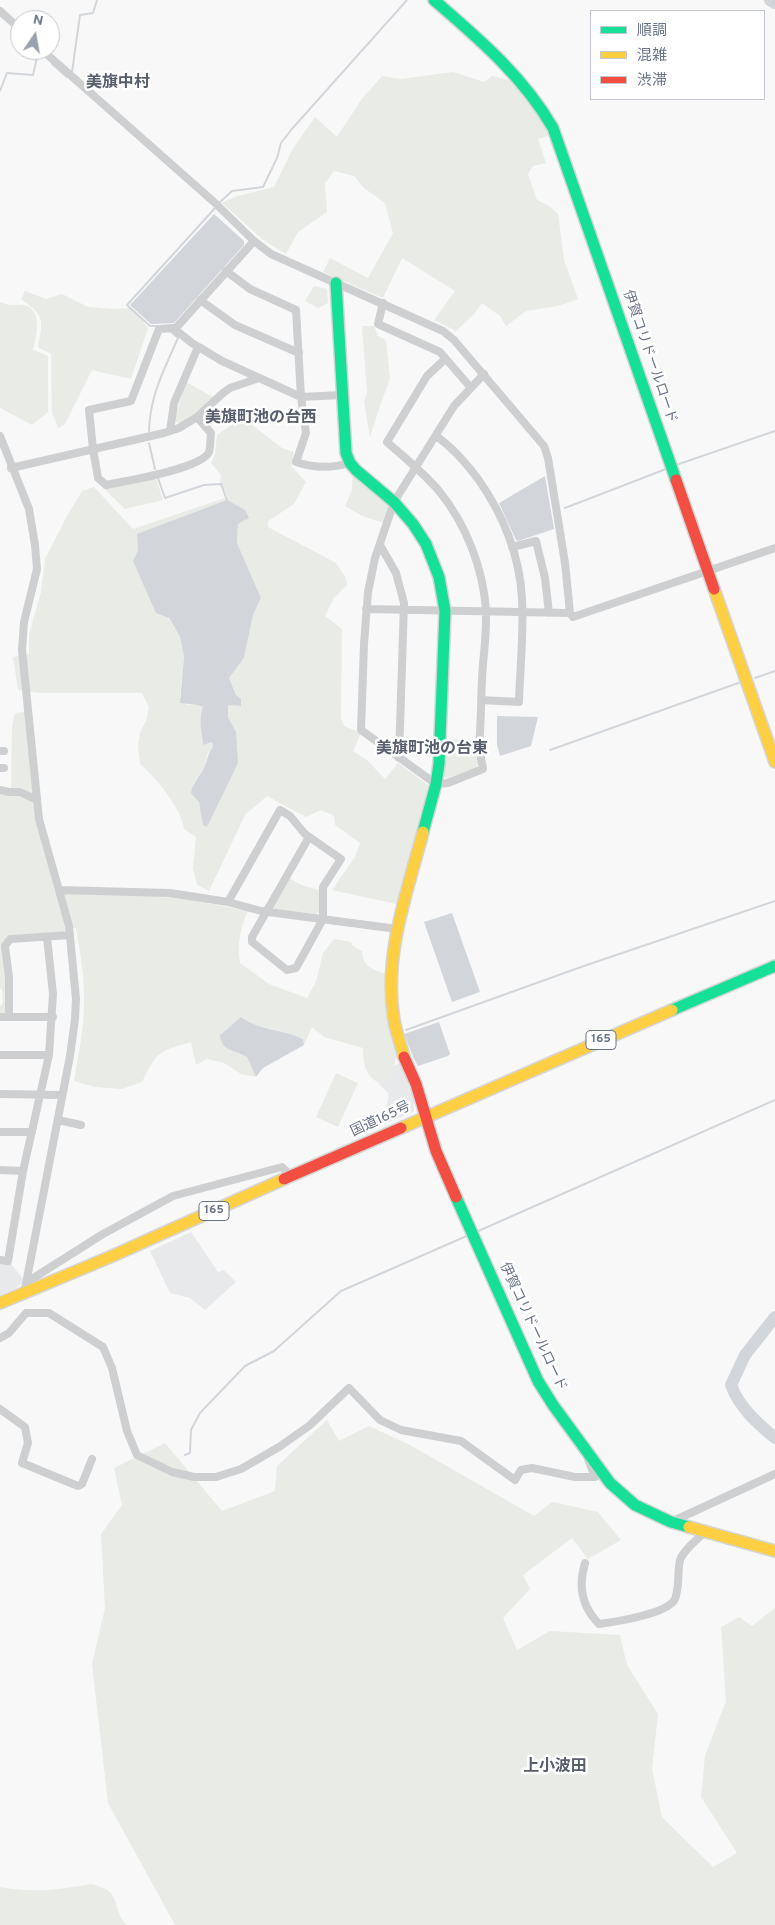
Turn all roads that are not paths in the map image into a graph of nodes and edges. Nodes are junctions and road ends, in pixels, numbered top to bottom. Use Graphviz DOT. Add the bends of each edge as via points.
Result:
graph roads {
  1 [pos="434,0"];
  2 [pos="0,11"];
  3 [pos="10,20"];
  4 [pos="53,60"];
  5 [pos="254,241"];
  6 [pos="226,272"];
  7 [pos="336,284"];
  8 [pos="200,300"];
  9 [pos="383,303"];
  10 [pos="174,328"];
  11 [pos="198,347"];
  12 [pos="299,354"];
  13 [pos="445,359"];
  14 [pos="484,374"];
  15 [pos="259,378"];
  16 [pos="471,388"];
  17 [pos="342,395"];
  18 [pos="301,397"];
  19 [pos="197,416"];
  20 [pos="170,431"];
  21 [pos="0,436"];
  22 [pos="436,436"];
  23 [pos="93,449"];
  24 [pos="350,463"];
  25 [pos="415,466"];
  26 [pos="11,468"];
  27 [pos="394,502"];
  28 [pos="380,545"];
  29 [pos="512,547"];
  30 [pos="775,548"];
  31 [pos="708,571"];
  32 [pos="366,609"];
  33 [pos="405,611"];
  34 [pos="444,611"];
  35 [pos="486,612"];
  36 [pos="522,612"];
  37 [pos="549,613"];
  38 [pos="570,613"];
  39 [pos="481,700"];
  40 [pos="399,758"];
  41 [pos="775,762"];
  42 [pos="436,784"];
  43 [pos="0,790"];
  44 [pos="37,800"];
  45 [pos="309,837"];
  46 [pos="59,890"];
  47 [pos="228,902"];
  48 [pos="266,912"];
  49 [pos="323,919"];
  50 [pos="397,928"];
  51 [pos="70,935"];
  52 [pos="47,937"];
  53 [pos="775,966"];
  54 [pos="0,1017"];
  55 [pos="10,1017"];
  56 [pos="53,1017"];
  57 [pos="0,1055"];
  58 [pos="49,1055"];
  59 [pos="0,1094"];
  60 [pos="41,1094"];
  61 [pos="62,1095"];
  62 [pos="427,1116"];
  63 [pos="58,1120"];
  64 [pos="81,1125"];
  65 [pos="0,1132"];
  66 [pos="32,1132"];
  67 [pos="0,1170"];
  68 [pos="23,1171"];
  69 [pos="292,1176"];
  70 [pos="0,1260"];
  71 [pos="27,1282"];
  72 [pos="24,1294"];
  73 [pos="0,1303"];
  74 [pos="0,1338"];
  75 [pos="0,1409"];
  76 [pos="584,1447"];
  77 [pos="92,1459"];
  78 [pos="775,1474"];
  79 [pos="671,1522"];
  80 [pos="706,1531"];
  81 [pos="775,1550"];
  82 [pos="585,1563"];
  1 -- 31 [label="main road, 伊賀コリドールロード" via="520,79 544,110 553,128"];
  2 -- 3 [label="street"];
  4 -- 5 [label="street"];
  5 -- 6 [label="street"];
  5 -- 7 [label="street" via="279,258"];
  6 -- 8 [label="street"];
  6 -- 12 [label="street" via="250,290 296,310"];
  7 -- 9 [label="street"];
  7 -- 17 [label="main road"];
  8 -- 10 [label="street"];
  8 -- 12 [label="street" via="235,325"];
  9 -- 13 [label="street" via="378,324 440,352"];
  9 -- 14 [label="street" via="449,335"];
  10 -- 11 [label="street"];
  10 -- 23 [label="street" via="159,329 131,401 89,410"];
  11 -- 15 [label="street"];
  11 -- 20 [label="street" via="174,403"];
  12 -- 18 [label="street"];
  13 -- 16 [label="street"];
  13 -- 25 [label="street" via="427,376 387,442"];
  14 -- 16 [label="street"];
  14 -- 38 [label="street" via="544,446 565,563"];
  15 -- 18 [label="street"];
  15 -- 19 [label="street" via="223,393"];
  16 -- 22 [label="street" via="454,406"];
  17 -- 18 [label="street"];
  17 -- 24 [label="main road" via="345,449"];
  18 -- 24 [label="street" via="306,433 296,462 305,466"];
  19 -- 20 [label="street"];
  19 -- 23 [label="street" via="210,432 210,451 205,457 179,469 106,485 98,478"];
  20 -- 23 [label="street"];
  21 -- 26 [label="street"];
  22 -- 25 [label="street"];
  22 -- 29 [label="street" via="470,468 486,490"];
  23 -- 26 [label="street"];
  24 -- 27 [label="main road, 伊賀コリドールロード"];
  25 -- 27 [label="street"];
  25 -- 35 [label="street" via="457,516 478,566"];
  26 -- 44 [label="street" via="31,519 37,563 24,622 22,650"];
  27 -- 28 [label="street"];
  27 -- 34 [label="main road, 伊賀コリドールロード" via="426,544 440,582"];
  28 -- 32 [label="street"];
  28 -- 33 [label="street" via="396,573"];
  29 -- 36 [label="street" via="520,582"];
  29 -- 37 [label="street" via="536,541"];
  30 -- 31 [label="street"];
  31 -- 38 [label="street" via="573,617"];
  31 -- 41 [label="main road, 伊賀コリドールロード"];
  32 -- 33 [label="street"];
  32 -- 40 [label="street" via="361,730"];
  33 -- 34 [label="street"];
  33 -- 40 [label="street"];
  34 -- 35 [label="street"];
  34 -- 42 [label="main road, 伊賀コリドールロード"];
  35 -- 36 [label="street"];
  35 -- 39 [label="street"];
  36 -- 37 [label="street"];
  36 -- 39 [label="street" via="519,702"];
  37 -- 38 [label="street"];
  39 -- 42 [label="street" via="479,747 483,768 448,783"];
  40 -- 42 [label="street"];
  42 -- 50 [label="main road, 伊賀コリドールロード"];
  43 -- 44 [label="street" via="20,792"];
  44 -- 46 [label="street" via="39,819"];
  45 -- 47 [label="street" via="280,810"];
  45 -- 48 [label="street"];
  45 -- 49 [label="street" via="340,858 324,887"];
  46 -- 47 [label="street" via="170,892"];
  46 -- 51 [label="street"];
  47 -- 48 [label="street"];
  48 -- 49 [label="street"];
  48 -- 49 [label="street" via="252,942 287,970 296,968"];
  49 -- 50 [label="street"];
  50 -- 62 [label="main road, 伊賀コリドールロード" via="391,976 394,1020 405,1060"];
  51 -- 52 [label="street"];
  51 -- 61 [label="street" via="75,1019"];
  52 -- 55 [label="street" via="10,939 5,946"];
  52 -- 56 [label="street"];
  53 -- 62 [label="main road, 国道165号 / 165"];
  54 -- 55 [label="street"];
  55 -- 56 [label="street"];
  56 -- 58 [label="street"];
  57 -- 58 [label="street"];
  58 -- 60 [label="street"];
  59 -- 60 [label="street"];
  60 -- 61 [label="street"];
  60 -- 66 [label="street"];
  61 -- 63 [label="street"];
  62 -- 69 [label="main road, 国道165号 / 165"];
  62 -- 76 [label="main road, 伊賀コリドールロード" via="436,1151 538,1381"];
  63 -- 64 [label="street"];
  63 -- 71 [label="street" via="54,1164"];
  65 -- 66 [label="street"];
  66 -- 68 [label="street"];
  67 -- 68 [label="street"];
  68 -- 70 [label="street" via="8,1260"];
  69 -- 71 [label="street" via="282,1167 173,1196 103,1234"];
  69 -- 72 [label="main road, 国道165号 / 165"];
  71 -- 72 [label="street"];
  72 -- 73 [label="main road, 国道165号 / 165"];
  74 -- 76 [label="street" via="9,1333 26,1313 49,1313 104,1347 127,1431 137,1454 172,1472 194,1477 216,1477 255,1462 309,1426 349,1388 380,1420 401,1430 461,1440 515,1480 521,1470 532,1468 595,1477"];
  75 -- 77 [label="street" via="25,1427 28,1443 22,1463 78,1486 82,1484"];
  76 -- 79 [label="main road, 伊賀コリドールロード" via="626,1499 645,1512"];
  78 -- 79 [label="street"];
  79 -- 80 [label="main road, 伊賀コリドールロード"];
  80 -- 81 [label="main road, 伊賀コリドールロード"];
  80 -- 82 [label="street" via="681,1558 674,1601 666,1607 622,1621 598,1624 588,1613 581,1589"];
}
